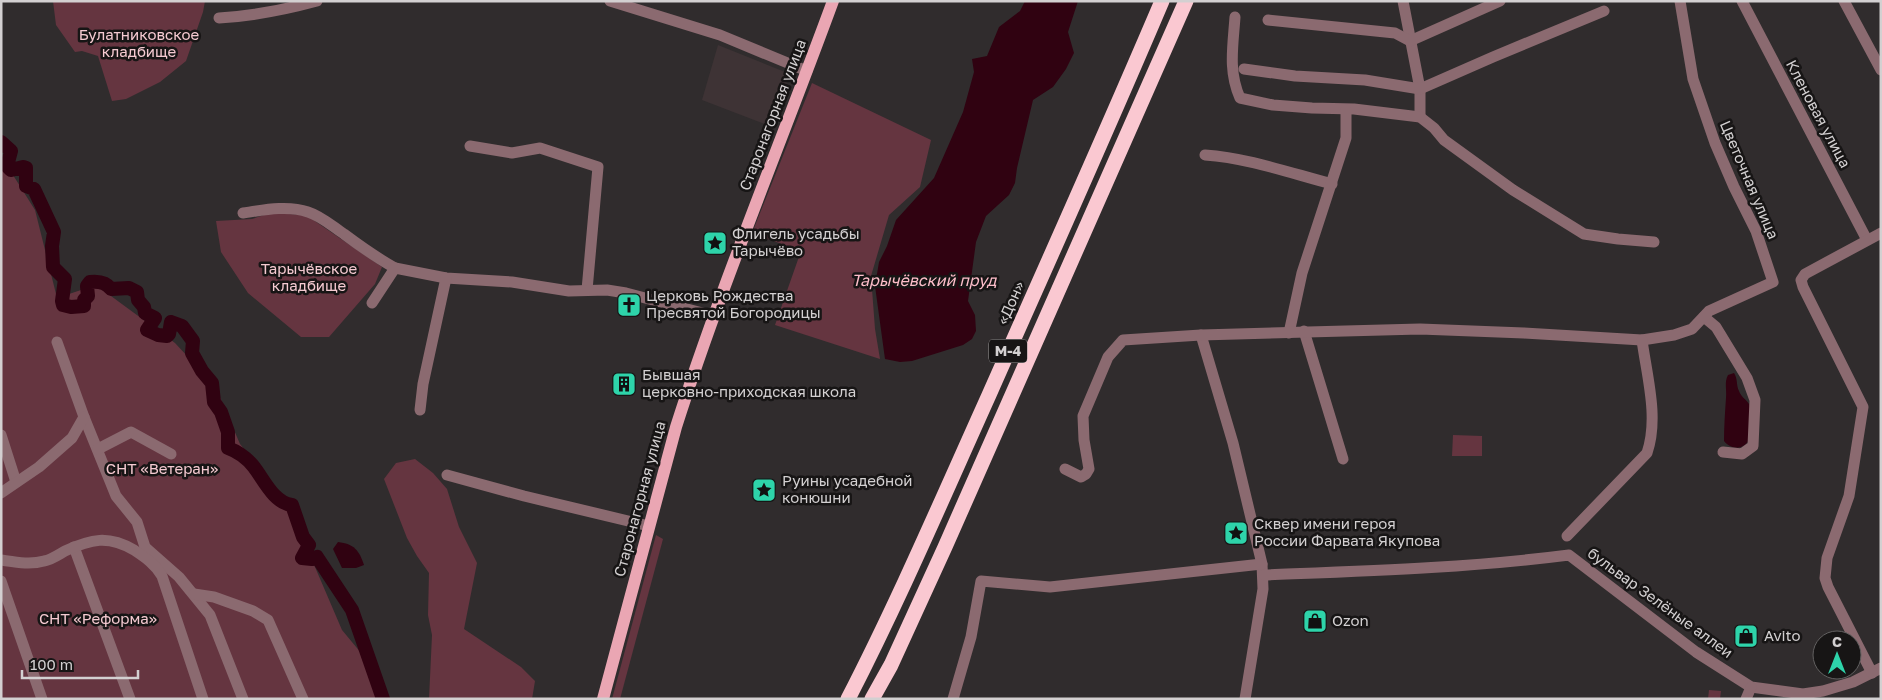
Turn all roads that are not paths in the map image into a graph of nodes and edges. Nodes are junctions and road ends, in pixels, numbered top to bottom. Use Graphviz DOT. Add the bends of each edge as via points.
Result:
graph roads {
  1 [pos="317,1"];
  2 [pos="610,1"];
  3 [pos="833,1"];
  4 [pos="1162,1"];
  5 [pos="1186,1"];
  6 [pos="1403,1"];
  7 [pos="1500,1"];
  8 [pos="1680,1"];
  9 [pos="1742,1"];
  10 [pos="1844,1"];
  11 [pos="1604,11"];
  12 [pos="1235,17"];
  13 [pos="218,18"];
  14 [pos="1268,20"];
  15 [pos="1410,41"];
  16 [pos="1244,69"];
  17 [pos="1881,70"];
  18 [pos="807,71"];
  19 [pos="1420,89"];
  20 [pos="1346,110"];
  21 [pos="1420,117"];
  22 [pos="470,146"];
  23 [pos="1205,155"];
  24 [pos="1332,184"];
  25 [pos="243,213"];
  26 [pos="1881,233"];
  27 [pos="1867,240"];
  28 [pos="1654,242"];
  29 [pos="395,268"];
  30 [pos="446,278"];
  31 [pos="587,290"];
  32 [pos="372,303"];
  33 [pos="714,316"];
  34 [pos="1704,317"];
  35 [pos="1304,331"];
  36 [pos="1289,333"];
  37 [pos="1201,335"];
  38 [pos="1642,340"];
  39 [pos="57,342"];
  40 [pos="420,410"];
  41 [pos="84,417"];
  42 [pos="1,435"];
  43 [pos="98,449"];
  44 [pos="1723,452"];
  45 [pos="171,454"];
  46 [pos="1343,459"];
  47 [pos="1065,469"];
  48 [pos="447,475"];
  49 [pos="16,482"];
  50 [pos="1,493"];
  51 [pos="649,526"];
  52 [pos="1567,536"];
  53 [pos="74,547"];
  54 [pos="1,560"];
  55 [pos="1263,570"];
  56 [pos="1,581"];
  57 [pos="194,594"];
  58 [pos="1876,670"];
  59 [pos="1751,687"];
  60 [pos="42,699"];
  61 [pos="130,699"];
  62 [pos="203,699"];
  63 [pos="243,699"];
  64 [pos="303,699"];
  65 [pos="603,699"];
  66 [pos="848,699"];
  67 [pos="872,699"];
  68 [pos="953,699"];
  69 [pos="1245,699"];
  70 [pos="1746,699"];
  1 -- 13 [label="street" via="280,11"];
  2 -- 18 [label="street" via="720,35"];
  3 -- 18 [label="main road, Старонагорная улица"];
  4 -- 66 [label="highway, «Дон» / М-4" via="931,524 876,646"];
  5 -- 67 [label="highway, М-4" via="945,547"];
  6 -- 15 [label="street"];
  7 -- 15 [label="street"];
  8 -- 34 [label="street, Цветочная улица" via="1692,78 1715,143 1756,231 1773,282 1709,311"];
  9 -- 27 [label="street, Кленовая улица"];
  10 -- 17 [label="street"];
  11 -- 19 [label="street"];
  12 -- 20 [label="street" via="1232,64 1234,84 1240,98 1273,105"];
  14 -- 15 [label="street" via="1395,33"];
  15 -- 19 [label="street"];
  16 -- 19 [label="street" via="1365,80"];
  18 -- 33 [label="main road, Старонагорная улица"];
  19 -- 21 [label="street"];
  20 -- 21 [label="street" via="1354,108"];
  20 -- 24 [label="street" via="1346,138"];
  21 -- 28 [label="street" via="1444,140 1518,194 1584,234"];
  22 -- 31 [label="street" via="512,153 540,148 598,167"];
  23 -- 24 [label="street" via="1280,169"];
  24 -- 36 [label="street" via="1302,273"];
  25 -- 29 [label="street" via="306,211"];
  26 -- 27 [label="street"];
  27 -- 58 [label="street" via="1805,274 1801,280 1863,407 1849,496 1827,558 1825,578"];
  29 -- 30 [label="street"];
  29 -- 32 [label="street"];
  30 -- 31 [label="street"];
  30 -- 40 [label="street"];
  31 -- 33 [label="street" via="626,293"];
  33 -- 51 [label="main road, Старонагорная улица" via="679,418"];
  34 -- 38 [label="street" via="1692,329 1674,336"];
  34 -- 44 [label="street" via="1721,335 1747,378 1755,400 1754,446 1742,454"];
  35 -- 36 [label="street"];
  35 -- 38 [label="street" via="1420,329"];
  35 -- 46 [label="street"];
  36 -- 37 [label="street"];
  37 -- 47 [label="street" via="1123,340 1108,356 1083,416 1089,469 1081,477"];
  37 -- 55 [label="street" via="1233,443"];
  38 -- 52 [label="street" via="1653,422 1648,453"];
  39 -- 41 [label="street"];
  41 -- 43 [label="street"];
  41 -- 49 [label="street" via="72,438"];
  42 -- 49 [label="street"];
  43 -- 45 [label="street" via="131,432"];
  43 -- 57 [label="street" via="116,496 137,522 145,547"];
  48 -- 51 [label="street"];
  49 -- 50 [label="street"];
  51 -- 65 [label="main road, Старонагорная улица"];
  53 -- 54 [label="street" via="44,561"];
  53 -- 61 [label="street"];
  53 -- 62 [label="street" via="100,539 120,542 156,566"];
  55 -- 59 [label="street, бульвар Зелёные аллеи" via="1469,564 1569,555 1696,652"];
  55 -- 68 [label="street, бульвар Зелёные аллеи" via="1050,588 981,581 971,637"];
  55 -- 69 [label="street" via="1263,589"];
  56 -- 60 [label="street"];
  57 -- 63 [label="street" via="210,615"];
  57 -- 64 [label="street" via="214,597 268,620"];
  58 -- 59 [label="street, бульвар Зелёные аллеи" via="1853,682 1803,694"];
  59 -- 70 [label="street"];
}
